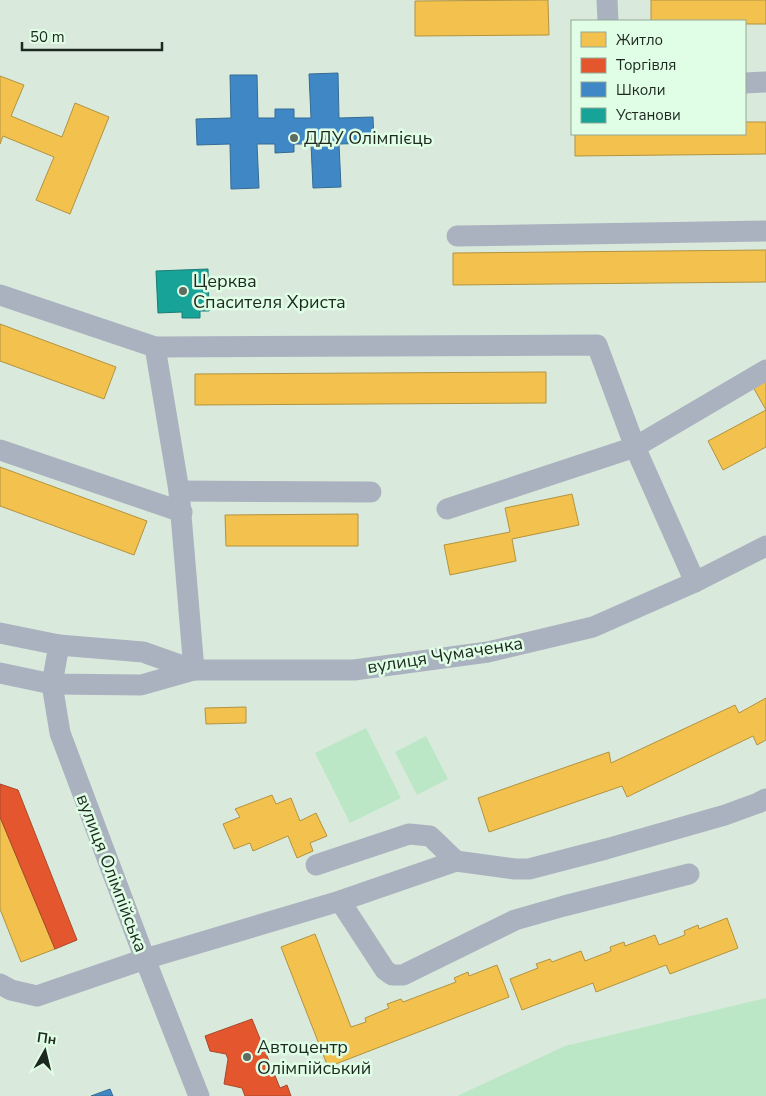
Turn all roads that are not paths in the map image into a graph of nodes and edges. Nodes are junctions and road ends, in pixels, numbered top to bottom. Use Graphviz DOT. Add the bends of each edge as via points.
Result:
graph roads {
  1 [pos="607,0"];
  2 [pos="608,20"];
  3 [pos="766,82"];
  4 [pos="746,83"];
  5 [pos="766,231"];
  6 [pos="457,236"];
  7 [pos="0,295"];
  8 [pos="155,347"];
  9 [pos="766,370"];
  10 [pos="635,446"];
  11 [pos="0,450"];
  12 [pos="179,491"];
  13 [pos="371,492"];
  14 [pos="447,509"];
  15 [pos="182,512"];
  16 [pos="766,546"];
  17 [pos="695,582"];
  18 [pos="0,633"];
  19 [pos="58,645"];
  20 [pos="194,670"];
  21 [pos="0,674"];
  22 [pos="52,684"];
  23 [pos="766,799"];
  24 [pos="456,861"];
  25 [pos="316,865"];
  26 [pos="689,874"];
  27 [pos="340,900"];
  28 [pos="145,959"];
  29 [pos="0,984"];
  30 [pos="199,1096"];
  1 -- 2 [label="street"];
  3 -- 4 [label="street"];
  5 -- 6 [label="street"];
  7 -- 8 [label="street"];
  8 -- 10 [label="street" via="597,345"];
  8 -- 12 [label="street"];
  9 -- 10 [label="street"];
  10 -- 14 [label="street"];
  10 -- 17 [label="street"];
  11 -- 15 [label="street"];
  12 -- 13 [label="street"];
  12 -- 15 [label="street"];
  15 -- 20 [label="street"];
  16 -- 17 [label="street, вулиця Чумаченка"];
  17 -- 20 [label="street, вулиця Чумаченка" via="592,627 488,652 354,670"];
  18 -- 19 [label="street, вулиця Чумаченка"];
  19 -- 20 [label="street, вулиця Чумаченка" via="143,652"];
  19 -- 22 [label="street, вулиця Олімпійська"];
  20 -- 22 [label="street, вулиця Чумаченка" via="141,685"];
  21 -- 22 [label="street, вулиця Чумаченка"];
  22 -- 28 [label="street, вулиця Олімпійська" via="60,733"];
  23 -- 24 [label="street" via="725,815 529,869"];
  24 -- 25 [label="street" via="430,836 409,834"];
  24 -- 27 [label="street"];
  26 -- 27 [label="street" via="515,920 403,975 392,975 385,970"];
  27 -- 28 [label="street"];
  28 -- 29 [label="street" via="37,996"];
  28 -- 30 [label="street, вулиця Олімпійська" via="177,1017"];
}
